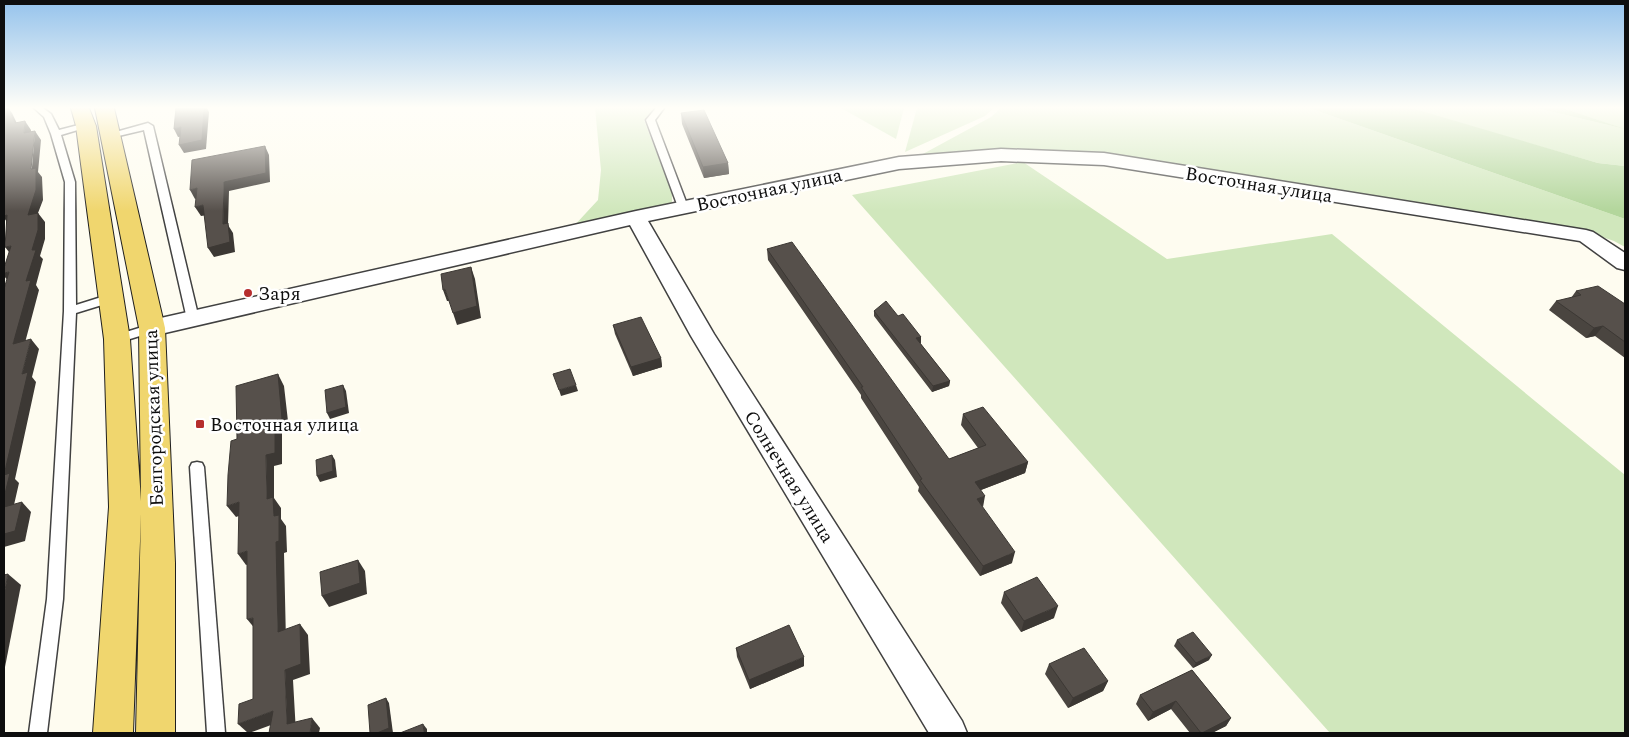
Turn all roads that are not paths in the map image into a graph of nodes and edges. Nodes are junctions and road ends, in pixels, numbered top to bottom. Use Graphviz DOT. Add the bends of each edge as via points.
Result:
graph roads {
  1 [pos="58,142"];
  2 [pos="97,142"];
  3 [pos="101,142"];
  4 [pos="152,142"];
  5 [pos="658,142"];
  6 [pos="683,207"];
  7 [pos="636,216"];
  8 [pos="1625,263"];
  9 [pos="111,298"];
  10 [pos="70,311"];
  11 [pos="193,319"];
  12 [pos="152,328"];
  13 [pos="117,340"];
  14 [pos="197,467"];
  15 [pos="38,733"];
  16 [pos="113,733"];
  17 [pos="156,733"];
  18 [pos="216,733"];
  19 [pos="949,733"];
  1 -- 10 [label="lane" via="70,182"];
  2 -- 9 [label="main road, Белгородская улица"];
  3 -- 12 [label="main road, Белгородская улица"];
  4 -- 11 [label="lane"];
  5 -- 6 [label="lane"];
  6 -- 7 [label="street, Восточная улица"];
  6 -- 8 [label="street, Восточная улица" via="899,163 1001,155 1104,159 1586,236"];
  7 -- 11 [label="street, Восточная улица"];
  7 -- 19 [label="street, Солнечная улица" via="703,336"];
  9 -- 10 [label="lane"];
  9 -- 13 [label="main road, Белгородская улица"];
  10 -- 15 [label="lane" via="55,599"];
  11 -- 12 [label="street, Восточная улица"];
  12 -- 13 [label="lane"];
  12 -- 17 [label="main road, Белгородская улица" via="158,563"];
  13 -- 16 [label="main road, Белгородская улица" via="125,507"];
  14 -- 18 [label="lane"];
}
